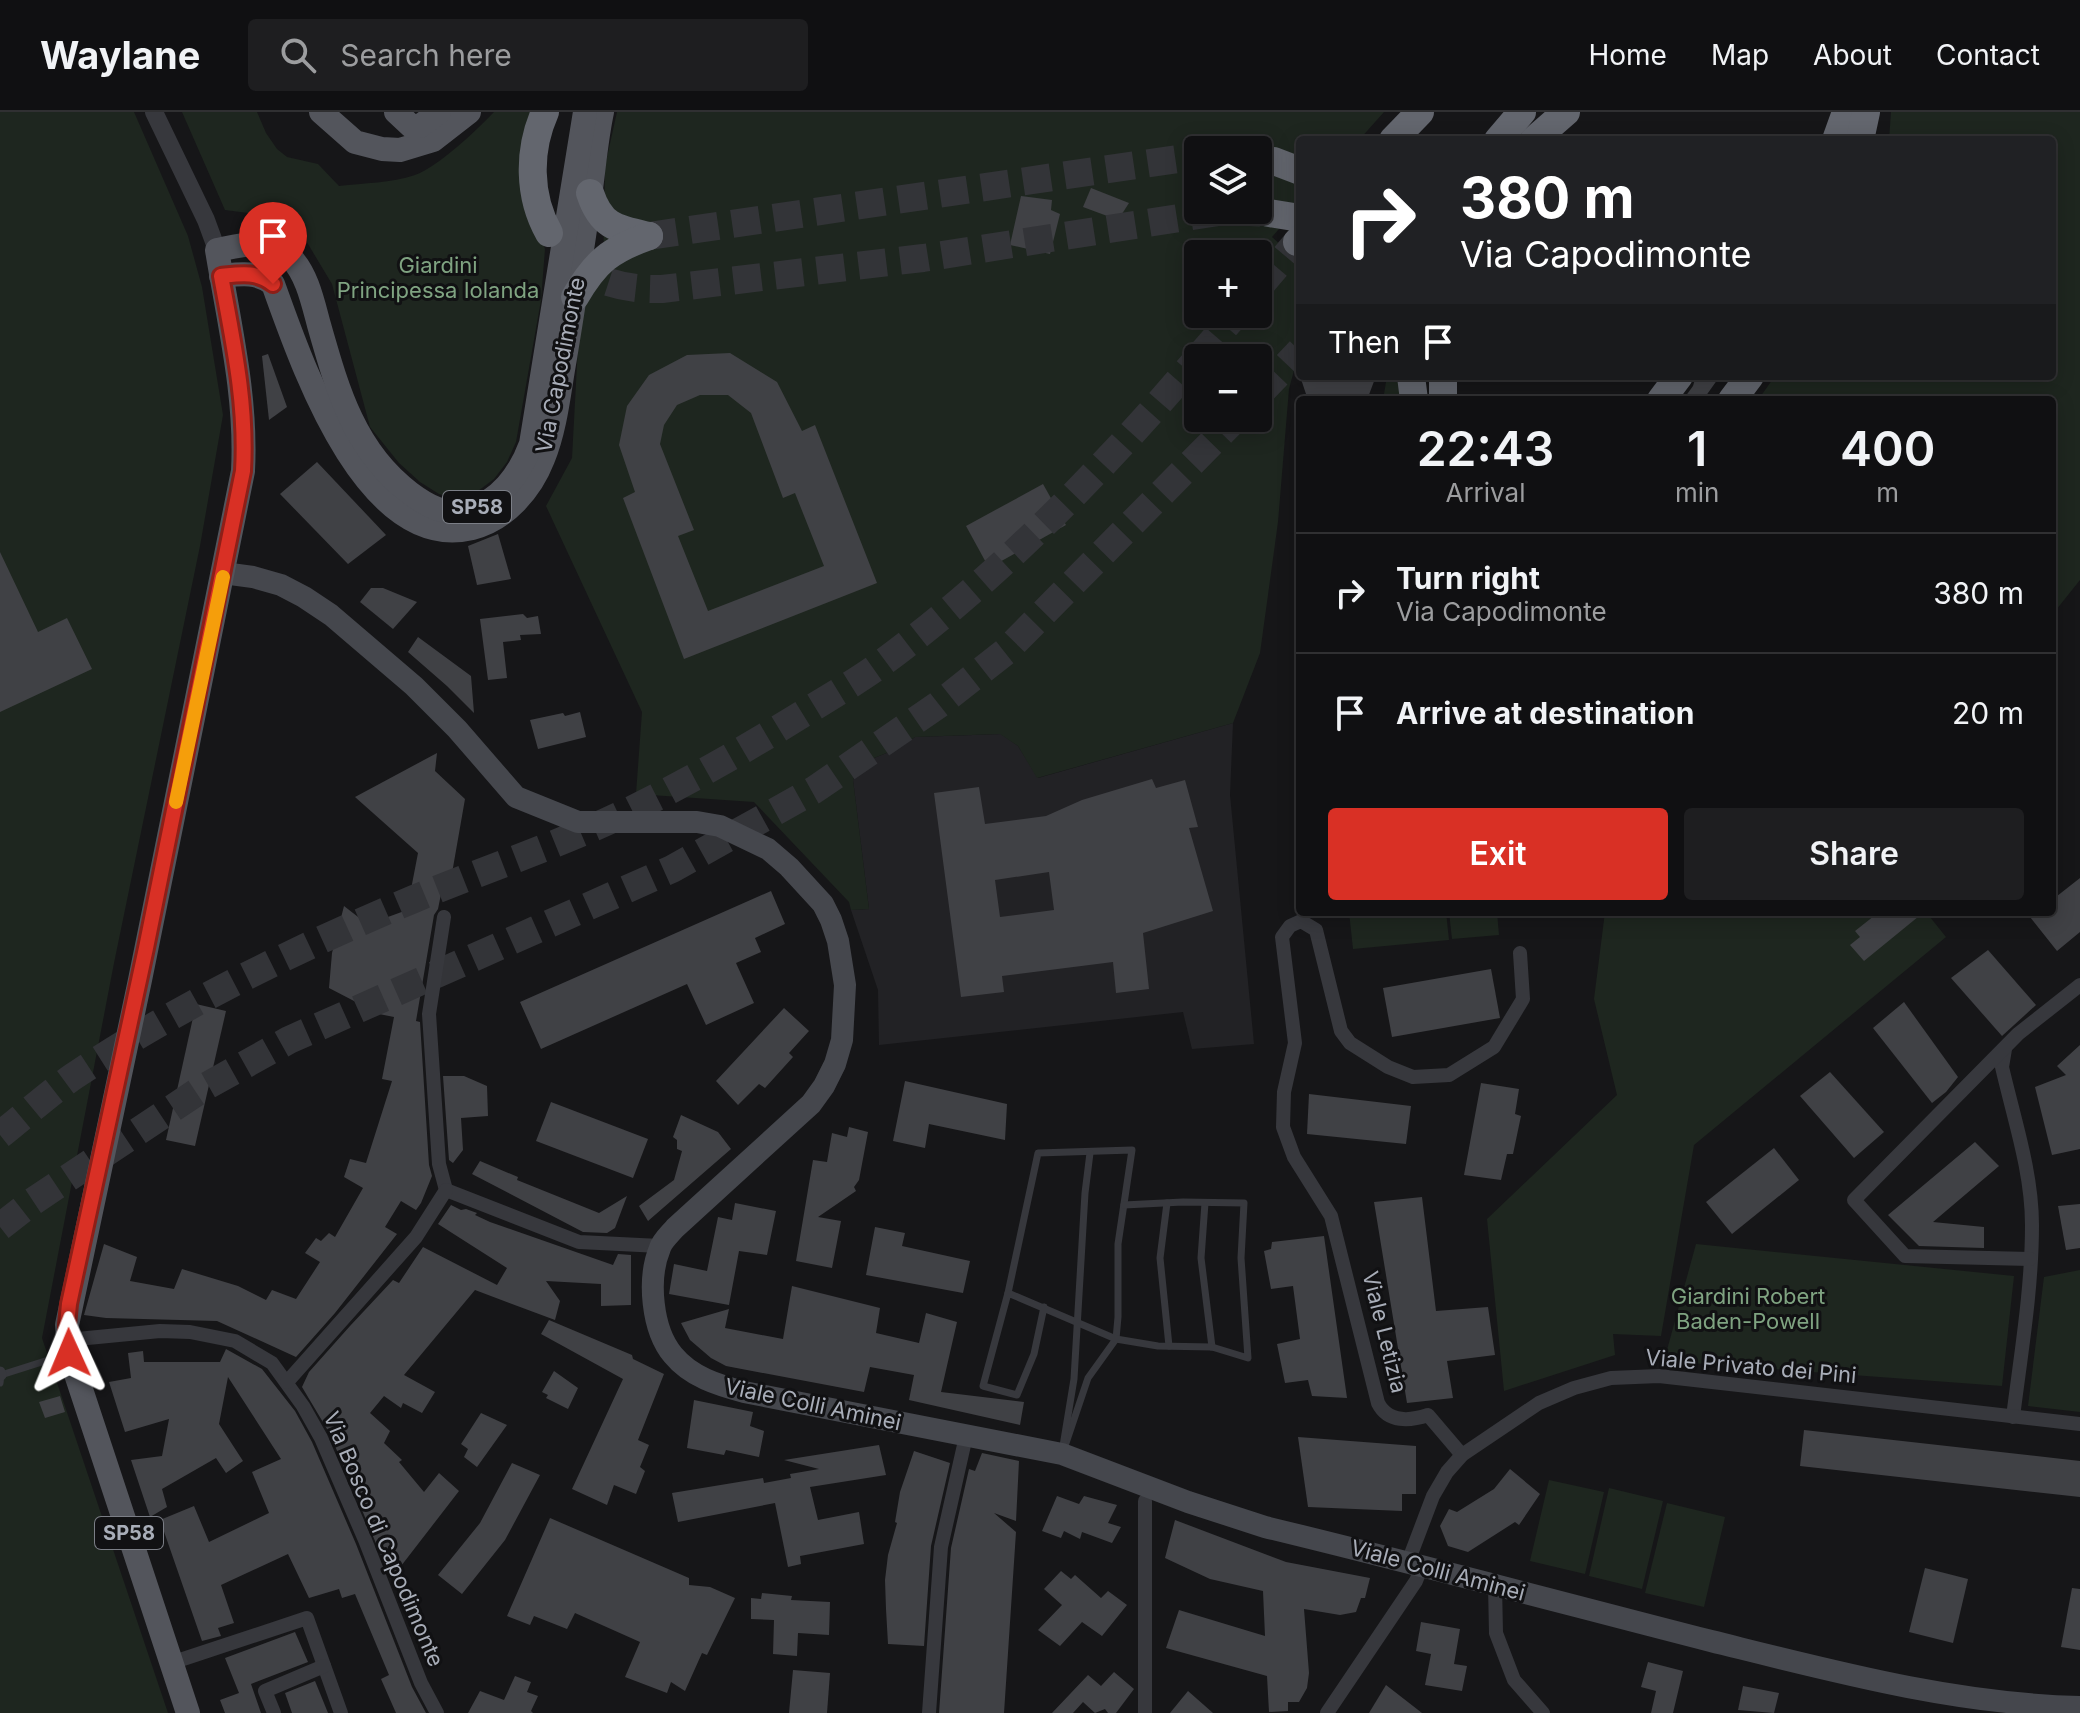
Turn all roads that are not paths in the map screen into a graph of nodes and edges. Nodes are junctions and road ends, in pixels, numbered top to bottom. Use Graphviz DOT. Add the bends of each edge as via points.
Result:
graph roads {
  1 [pos="154,112"];
  2 [pos="321,112"];
  3 [pos="396,112"];
  4 [pos="469,112"];
  5 [pos="545,112"];
  6 [pos="585,112"];
  7 [pos="602,112"];
  8 [pos="1401,112"];
  9 [pos="1420,112"];
  10 [pos="1522,112"];
  11 [pos="1566,112"];
  12 [pos="1846,112"];
  13 [pos="1866,112"];
  14 [pos="1878,112"];
  15 [pos="431,126"];
  16 [pos="1392,136"];
  17 [pos="1394,136"];
  18 [pos="1501,136"];
  19 [pos="1539,136"];
  20 [pos="1837,136"];
  21 [pos="1861,136"];
  22 [pos="1875,136"];
  23 [pos="1274,161"];
  24 [pos="1296,169"];
  25 [pos="590,193"];
  26 [pos="1272,215"];
  27 [pos="1296,231"];
  28 [pos="549,233"];
  29 [pos="217,250"];
  30 [pos="221,276"];
  31 [pos="575,297"];
  32 [pos="223,573"];
  33 [pos="444,917"];
  34 [pos="1520,953"];
  35 [pos="2078,990"];
  36 [pos="2005,1049"];
  37 [pos="1090,1153"];
  38 [pos="446,1190"];
  39 [pos="1167,1203"];
  40 [pos="1205,1203"];
  41 [pos="1124,1205"];
  42 [pos="660,1246"];
  43 [pos="2030,1259"];
  44 [pos="1008,1293"];
  45 [pos="1044,1307"];
  46 [pos="1077,1321"];
  47 [pos="1116,1339"];
  48 [pos="1169,1346"];
  49 [pos="68,1347"];
  50 [pos="1212,1347"];
  51 [pos="0,1377"];
  52 [pos="287,1382"];
  53 [pos="2013,1417"];
  54 [pos="2080,1424"];
  55 [pos="964,1445"];
  56 [pos="1062,1454"];
  57 [pos="1462,1455"];
  58 [pos="1145,1501"];
  59 [pos="1415,1564"];
  60 [pos="1495,1585"];
  61 [pos="171,1663"];
  62 [pos="324,1666"];
  63 [pos="2080,1707"];
  64 [pos="188,1713"];
  65 [pos="274,1713"];
  66 [pos="341,1713"];
  67 [pos="437,1713"];
  68 [pos="929,1713"];
  69 [pos="1145,1713"];
  70 [pos="1327,1713"];
  71 [pos="1543,1713"];
  1 -- 29 [label="street"];
  2 -- 15 [label="main road" via="363,146 400,150"];
  3 -- 15 [label="main road" via="411,126"];
  4 -- 15 [label="main road"];
  5 -- 28 [label="highway" via="532,174"];
  6 -- 29 [label="main road, Via Capodimonte / SP58" via="531,444 514,479 474,508 453,512 428,505 393,478 362,441 340,399 314,306 291,257 260,243"];
  7 -- 25 [label="main road, Via Capodimonte / SP58"];
  8 -- 16 [label="highway"];
  9 -- 17 [label="highway"];
  10 -- 18 [label="highway"];
  11 -- 19 [label="highway"];
  12 -- 20 [label="highway"];
  13 -- 21 [label="highway"];
  14 -- 22 [label="highway"];
  23 -- 24 [label="highway"];
  25 -- 31 [label="main road, Via Capodimonte / SP58"];
  25 -- 31 [label="highway" via="600,215 612,225 649,236 608,254"];
  26 -- 27 [label="highway"];
  29 -- 30 [label="main road, SP58"];
  30 -- 31 [label="main road, Via Capodimonte / SP58" via="247,274 273,284 336,437 392,504 447,531 493,519 518,499 537,473 553,423"];
  30 -- 32 [label="main road, SP58" via="245,436"];
  32 -- 42 [label="main road" via="281,585 331,615 414,686 516,797 578,822 720,826 768,849 823,904 838,941 845,985 835,1064 811,1104"];
  32 -- 49 [label="main road, SP58" via="69,1304"];
  33 -- 38 [label="street" via="429,1014 439,1164"];
  34 -- 57 [label="street, Viale Letizia" via="1523,999 1494,1047 1449,1075 1413,1077 1350,1043 1336,1015 1316,930 1301,921 1282,937 1295,1043 1283,1127 1294,1157 1331,1216 1382,1410 1406,1419 1428,1415"];
  35 -- 36 [label="street"];
  36 -- 43 [label="street" via="2002,1067 2028,1180"];
  36 -- 43 [label="street" via="1854,1200 1905,1256"];
  37 -- 41 [label="lane" via="1132,1150"];
  37 -- 44 [label="lane" via="1038,1153"];
  37 -- 46 [label="lane"];
  38 -- 42 [label="street" via="579,1242"];
  38 -- 52 [label="street" via="416,1237"];
  39 -- 40 [label="lane"];
  39 -- 41 [label="lane"];
  39 -- 48 [label="lane" via="1160,1258"];
  40 -- 50 [label="lane" via="1201,1258"];
  40 -- 50 [label="lane" via="1244,1203 1241,1258 1248,1358"];
  41 -- 47 [label="lane"];
  42 -- 56 [label="main road, Viale Colli Aminei" via="654,1292 663,1340 695,1374 744,1392"];
  43 -- 53 [label="street"];
  44 -- 45 [label="lane"];
  44 -- 45 [label="lane" via="983,1386 1017,1395 1034,1354"];
  45 -- 46 [label="lane"];
  46 -- 47 [label="lane"];
  46 -- 56 [label="lane"];
  47 -- 48 [label="lane"];
  47 -- 56 [label="lane" via="1088,1378"];
  48 -- 50 [label="lane"];
  49 -- 51 [label="lane"];
  49 -- 52 [label="street, Via Bosco di Capodimonte" via="160,1331 210,1334 254,1350"];
  49 -- 61 [label="main road, SP58"];
  52 -- 67 [label="street, Via Bosco di Capodimonte" via="321,1438"];
  53 -- 54 [label="street, Viale Privato dei Pini"];
  53 -- 57 [label="street, Viale Privato dei Pini" via="1659,1376 1611,1378 1539,1403"];
  55 -- 68 [label="street" via="941,1547"];
  56 -- 59 [label="main road, Viale Colli Aminei" via="1253,1523"];
  57 -- 59 [label="street, Viale Privato dei Pini" via="1433,1496"];
  58 -- 69 [label="street"];
  59 -- 60 [label="main road, Viale Colli Aminei"];
  59 -- 70 [label="street, Viale Privato dei Pini" via="1416,1581"];
  60 -- 63 [label="main road, Viale Colli Aminei" via="1896,1686"];
  60 -- 71 [label="street" via="1496,1633 1514,1680"];
  61 -- 62 [label="street" via="307,1618"];
  61 -- 64 [label="main road, SP58"];
  62 -- 65 [label="street" via="265,1691"];
  62 -- 66 [label="street"];
}
